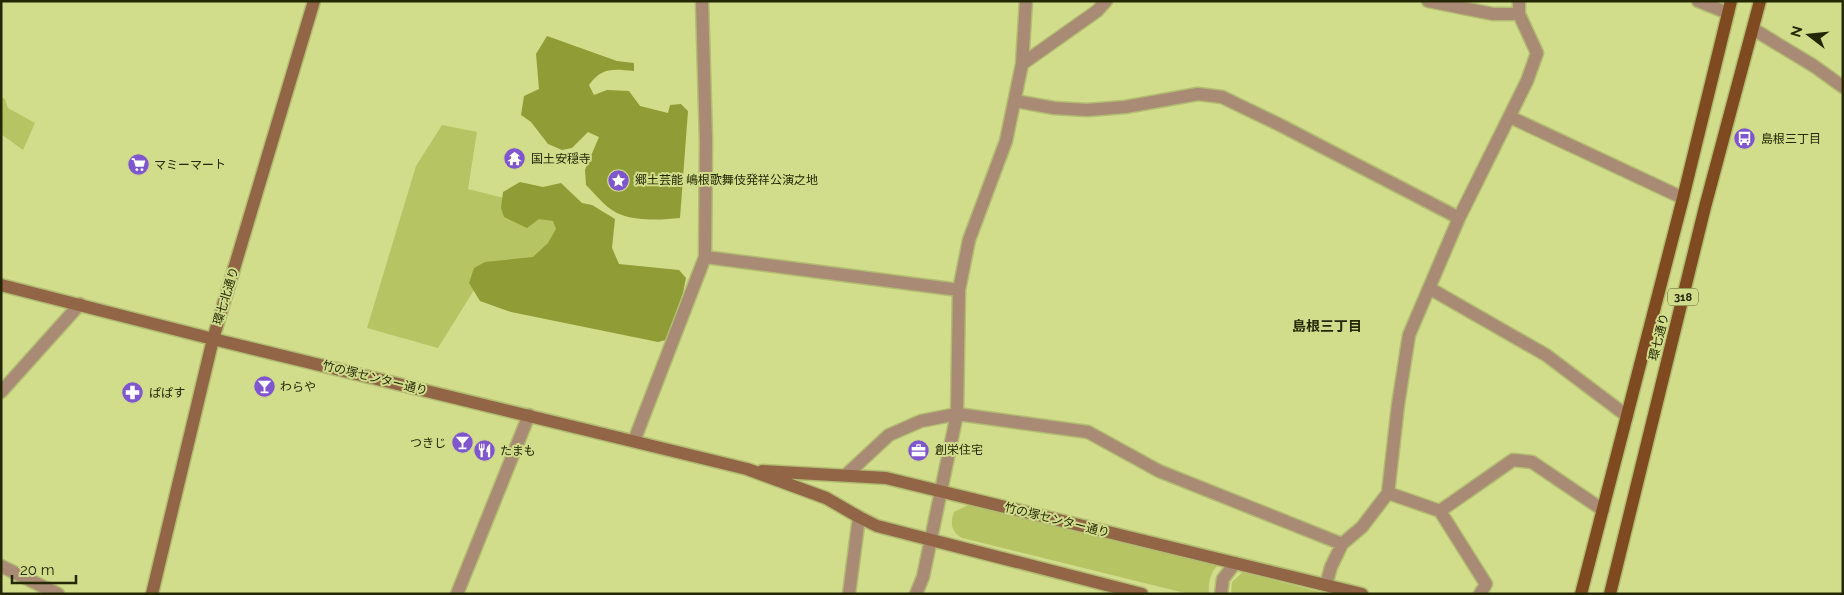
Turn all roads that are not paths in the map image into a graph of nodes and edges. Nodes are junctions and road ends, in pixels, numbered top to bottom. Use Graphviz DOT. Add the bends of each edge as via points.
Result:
graph roads {
  1 [pos="314,1"];
  2 [pos="702,1"];
  3 [pos="1026,1"];
  4 [pos="1106,1"];
  5 [pos="1428,1"];
  6 [pos="1698,1"];
  7 [pos="1760,1"];
  8 [pos="1730,7"];
  9 [pos="1519,8"];
  10 [pos="1753,29"];
  11 [pos="1022,64"];
  12 [pos="1843,87"];
  13 [pos="1015,101"];
  14 [pos="1510,117"];
  15 [pos="1682,198"];
  16 [pos="1459,218"];
  17 [pos="705,257"];
  18 [pos="1,285"];
  19 [pos="1430,288"];
  20 [pos="959,290"];
  21 [pos="80,304"];
  22 [pos="213,339"];
  23 [pos="1,392"];
  24 [pos="957,414"];
  25 [pos="529,415"];
  26 [pos="1627,416"];
  27 [pos="634,441"];
  28 [pos="749,470"];
  29 [pos="846,475"];
  30 [pos="940,491"];
  31 [pos="1388,493"];
  32 [pos="1603,510"];
  33 [pos="1440,511"];
  34 [pos="859,518"];
  35 [pos="931,540"];
  36 [pos="1342,544"];
  37 [pos="1235,563"];
  38 [pos="1,566"];
  39 [pos="1326,584"];
  40 [pos="1108,589"];
  41 [pos="58,594"];
  42 [pos="152,594"];
  43 [pos="457,594"];
  44 [pos="849,594"];
  45 [pos="916,594"];
  46 [pos="1142,594"];
  47 [pos="1221,594"];
  48 [pos="1362,594"];
  49 [pos="1480,594"];
  50 [pos="1582,594"];
  51 [pos="1610,594"];
  1 -- 22 [label="street, 環七北通り"];
  2 -- 17 [label="street"];
  3 -- 11 [label="street"];
  4 -- 11 [label="street" via="1097,11"];
  5 -- 9 [label="street" via="1493,14"];
  6 -- 8 [label="street"];
  7 -- 10 [label="main road, 環七通り / 318"];
  8 -- 15 [label="main road, 環七通り / 318"];
  9 -- 14 [label="street" via="1537,53 1528,81"];
  10 -- 12 [label="street"];
  10 -- 51 [label="main road, 環七通り / 318" via="1705,207"];
  11 -- 13 [label="street"];
  13 -- 16 [label="street" via="1087,110 1198,94 1222,97"];
  13 -- 20 [label="street" via="1006,142 969,240"];
  14 -- 15 [label="street"];
  14 -- 16 [label="street"];
  15 -- 26 [label="main road, 環七通り / 318"];
  16 -- 19 [label="street"];
  17 -- 20 [label="street"];
  17 -- 27 [label="street"];
  18 -- 21 [label="street, 竹の塚センター通り"];
  19 -- 26 [label="street" via="1546,355"];
  19 -- 31 [label="street" via="1409,335"];
  20 -- 24 [label="street"];
  21 -- 22 [label="street, 竹の塚センター通り"];
  21 -- 23 [label="street"];
  22 -- 25 [label="street, 竹の塚センター通り"];
  22 -- 42 [label="street, 環七北通り"];
  24 -- 29 [label="street" via="921,421 889,435"];
  24 -- 30 [label="street"];
  24 -- 36 [label="street" via="1088,432 1158,471"];
  25 -- 27 [label="street, 竹の塚センター通り"];
  25 -- 43 [label="street"];
  26 -- 32 [label="main road, 環七通り / 318"];
  27 -- 28 [label="street, 竹の塚センター通り"];
  28 -- 29 [label="street, 竹の塚センター通り"];
  28 -- 34 [label="street, 竹の塚センター通り" via="826,498"];
  29 -- 30 [label="street, 竹の塚センター通り" via="886,478"];
  30 -- 35 [label="street"];
  30 -- 37 [label="street, 竹の塚センター通り"];
  31 -- 33 [label="street"];
  31 -- 36 [label="street" via="1362,527"];
  32 -- 33 [label="street" via="1532,462 1513,460"];
  32 -- 50 [label="main road, 環七通り / 318"];
  33 -- 49 [label="street" via="1486,584"];
  34 -- 35 [label="street, 竹の塚センター通り"];
  34 -- 44 [label="street"];
  35 -- 40 [label="street, 竹の塚センター通り"];
  35 -- 45 [label="street"];
  36 -- 39 [label="street"];
  37 -- 39 [label="street, 竹の塚センター通り"];
  37 -- 47 [label="street" via="1223,579"];
  38 -- 41 [label="street"];
  39 -- 48 [label="street, 竹の塚センター通り"];
  40 -- 46 [label="street, 竹の塚センター通り"];
}
